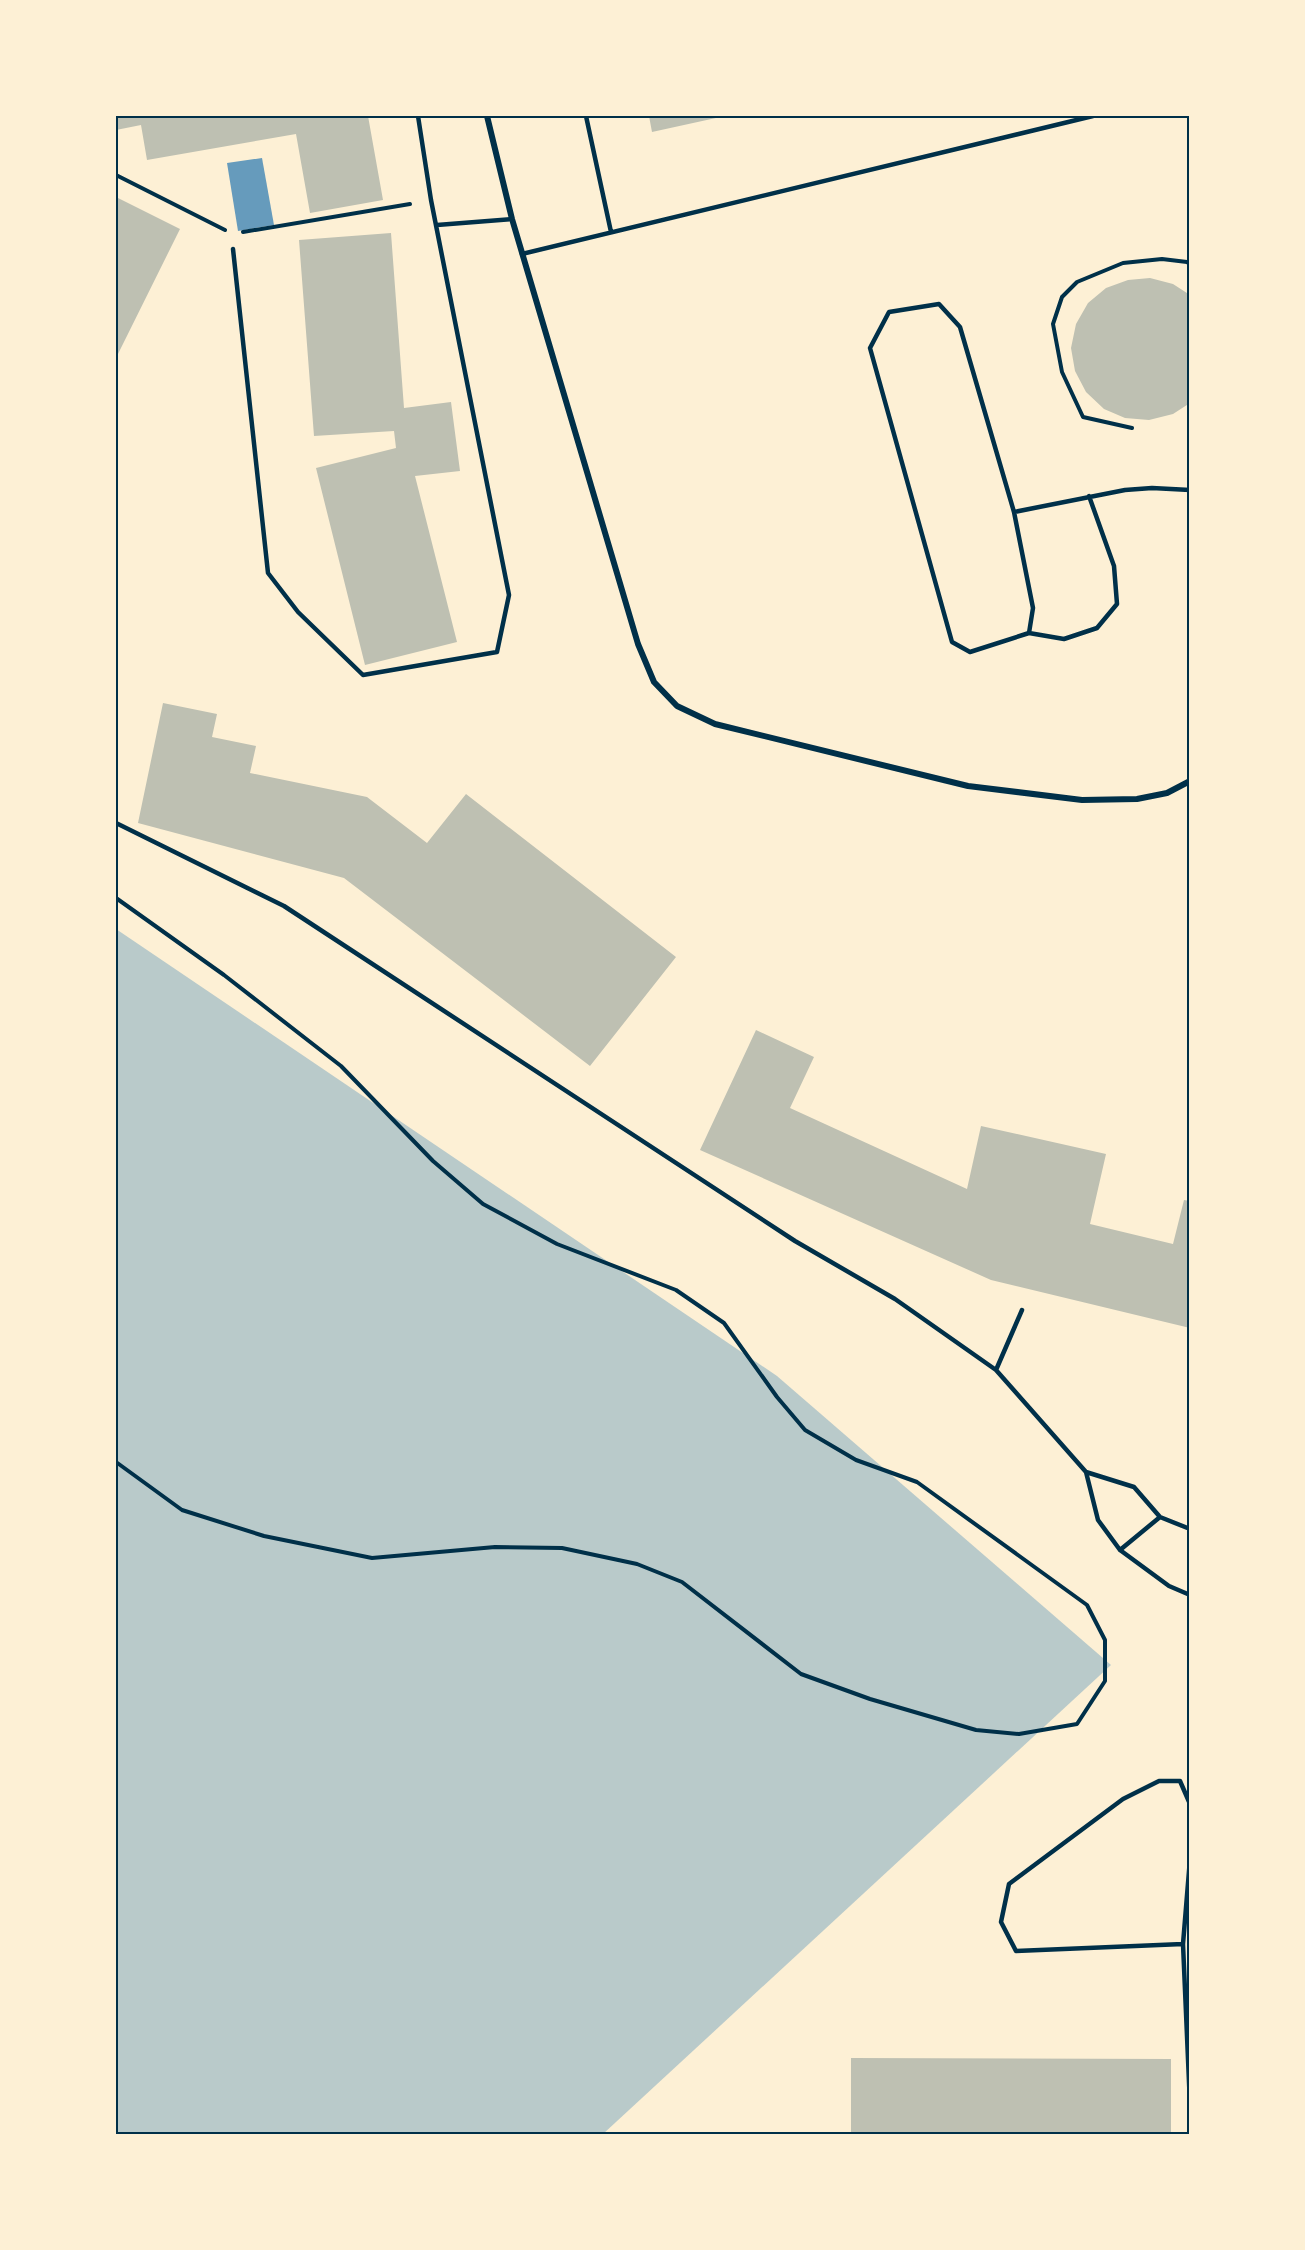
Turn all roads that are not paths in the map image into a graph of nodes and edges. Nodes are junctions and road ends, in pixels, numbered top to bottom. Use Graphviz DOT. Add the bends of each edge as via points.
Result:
graph roads {
  1 [pos="418,116"];
  2 [pos="488,116"];
  3 [pos="586,116"];
  4 [pos="1093,116"];
  5 [pos="512,219"];
  6 [pos="437,225"];
  7 [pos="611,232"];
  8 [pos="233,249"];
  9 [pos="522,254"];
  10 [pos="1190,490"];
  11 [pos="1089,496"];
  12 [pos="1014,512"];
  13 [pos="1029,633"];
  14 [pos="1190,781"];
  15 [pos="116,823"];
  16 [pos="1022,1310"];
  17 [pos="996,1370"];
  18 [pos="1086,1472"];
  19 [pos="1160,1517"];
  20 [pos="1190,1529"];
  21 [pos="1120,1550"];
  22 [pos="1190,1595"];
  23 [pos="1190,1804"];
  24 [pos="1190,1859"];
  25 [pos="1183,1944"];
  26 [pos="1190,2105"];
  1 -- 6 [label="lane"];
  2 -- 5 [label="street"];
  3 -- 7 [label="lane"];
  4 -- 7 [label="lane"];
  5 -- 6 [label="lane"];
  5 -- 9 [label="street"];
  6 -- 8 [label="lane" via="509,595 497,651 363,675 298,612 268,573"];
  7 -- 9 [label="lane"];
  9 -- 14 [label="street" via="639,644 654,682 678,706 715,724 968,786 1082,800 1137,799 1167,793"];
  10 -- 11 [label="lane" via="1152,488"];
  11 -- 12 [label="lane"];
  11 -- 13 [label="lane" via="1114,566 1118,604 1097,628 1064,639"];
  12 -- 13 [label="lane" via="1033,608"];
  12 -- 13 [label="lane" via="960,327 939,304 889,312 870,348 952,642 970,651"];
  15 -- 17 [label="lane" via="284,906 795,1241 895,1299"];
  16 -- 17 [label="lane"];
  17 -- 18 [label="lane"];
  18 -- 19 [label="lane" via="1134,1487"];
  18 -- 21 [label="lane" via="1098,1520"];
  19 -- 20 [label="lane"];
  19 -- 21 [label="lane"];
  21 -- 22 [label="lane" via="1169,1586"];
  23 -- 25 [label="lane" via="1180,1781 1160,1781 1123,1799 1010,1884 1001,1922 1016,1951"];
  24 -- 25 [label="lane"];
  25 -- 26 [label="lane"];
}
